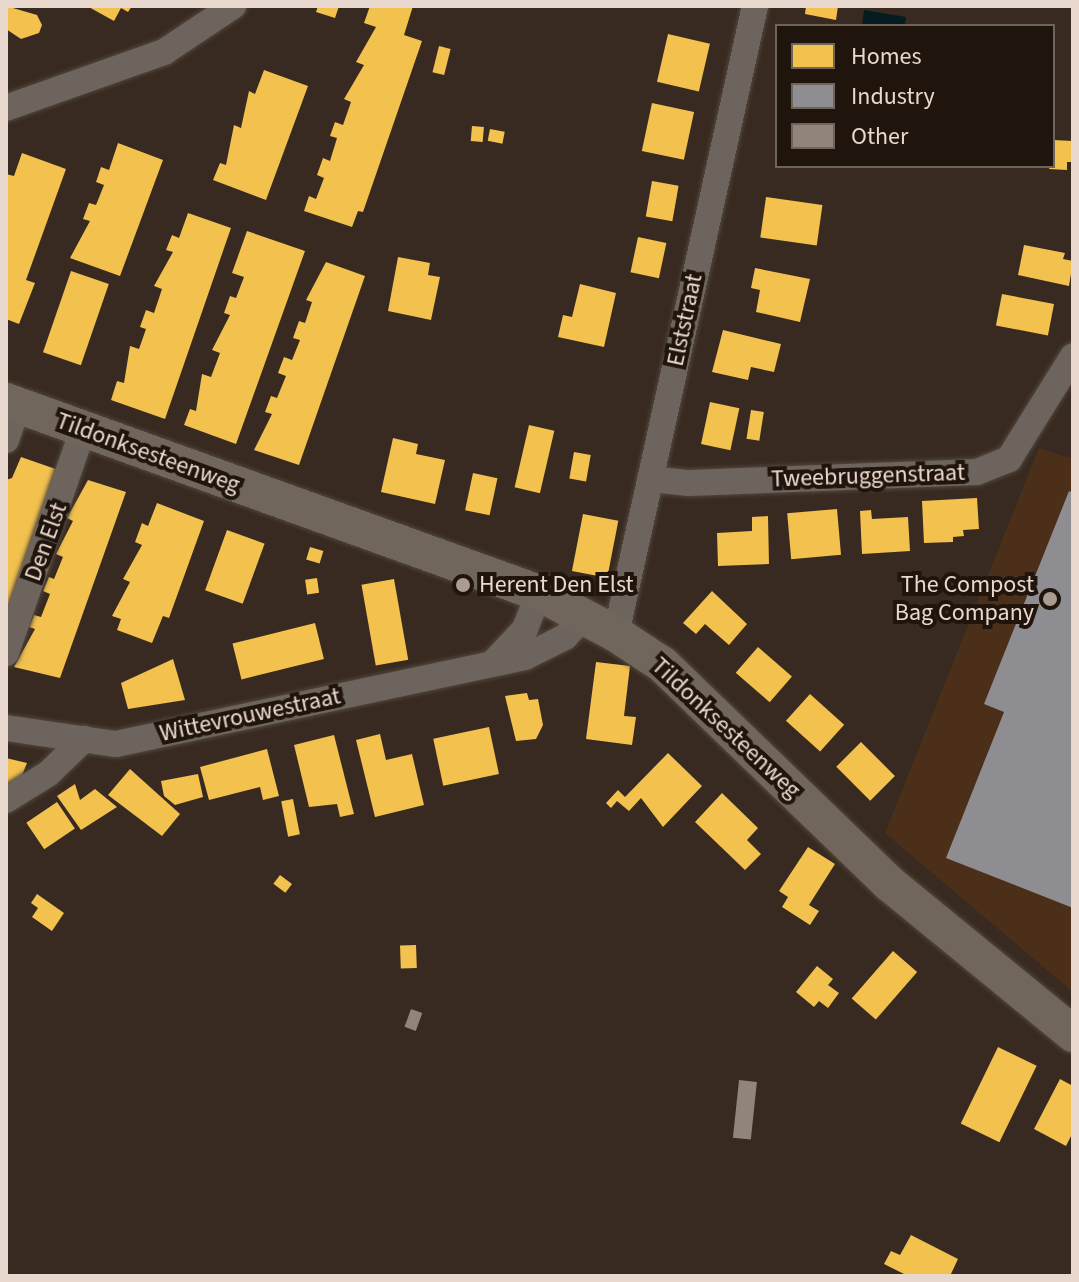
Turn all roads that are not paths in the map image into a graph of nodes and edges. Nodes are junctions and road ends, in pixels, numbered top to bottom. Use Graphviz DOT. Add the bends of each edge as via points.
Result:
graph roads {
  1 [pos="233,6"];
  2 [pos="755,6"];
  3 [pos="6,108"];
  4 [pos="1073,356"];
  5 [pos="12,403"];
  6 [pos="83,429"];
  7 [pos="6,440"];
  8 [pos="650,479"];
  9 [pos="539,593"];
  10 [pos="582,619"];
  11 [pos="616,634"];
  12 [pos="6,653"];
  13 [pos="494,662"];
  14 [pos="6,728"];
  15 [pos="84,739"];
  16 [pos="6,800"];
  17 [pos="1073,1034"];
  1 -- 3 [label="street" via="164,52"];
  2 -- 8 [label="street, Elststraat"];
  4 -- 8 [label="street, Tweebruggenstraat" via="1009,459 977,472 689,483"];
  5 -- 6 [label="street, Tildonksesteenweg"];
  5 -- 7 [label="street"];
  6 -- 9 [label="street, Tildonksesteenweg"];
  6 -- 12 [label="street, Den Elst"];
  8 -- 11 [label="street, Elststraat"];
  9 -- 10 [label="street, Tildonksesteenweg"];
  9 -- 13 [label="street" via="525,629"];
  10 -- 11 [label="street, Tildonksesteenweg"];
  10 -- 13 [label="street, Wittevrouwestraat" via="548,648"];
  11 -- 17 [label="street, Tildonksesteenweg" via="663,665 890,884"];
  13 -- 15 [label="street, Wittevrouwestraat" via="116,744"];
  14 -- 15 [label="street, Wittevrouwestraat"];
  15 -- 16 [label="street" via="49,773"];
}
